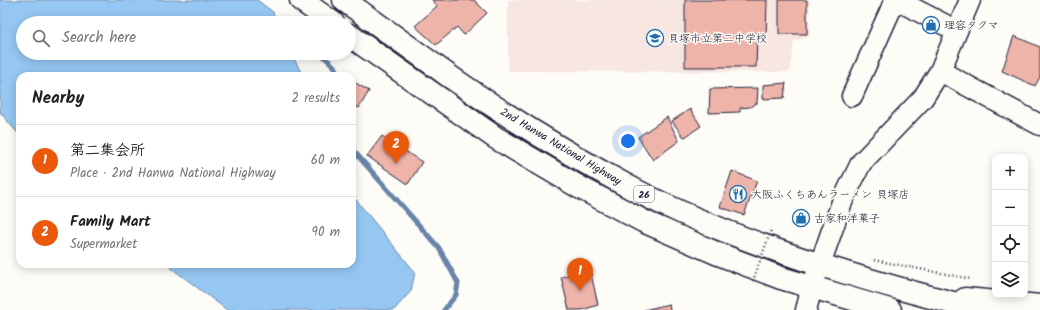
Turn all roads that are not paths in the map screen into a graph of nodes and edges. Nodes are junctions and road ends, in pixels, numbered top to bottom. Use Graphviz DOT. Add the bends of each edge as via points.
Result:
graph roads {
  1 [pos="301,0"];
  2 [pos="344,0"];
  3 [pos="896,0"];
  4 [pos="970,0"];
  5 [pos="323,16"];
  6 [pos="957,31"];
  7 [pos="356,40"];
  8 [pos="940,71"];
  9 [pos="852,96"];
  10 [pos="1040,125"];
  11 [pos="820,265"];
  12 [pos="812,287"];
  13 [pos="930,298"];
  14 [pos="1040,306"];
  15 [pos="806,310"];
  16 [pos="890,310"];
  17 [pos="982,310"];
  1 -- 5 [label="highway"];
  2 -- 11 [label="highway, 2nd Hanwa National Highway / 26" via="476,95 589,164 658,201 740,237"];
  3 -- 6 [label="street"];
  3 -- 9 [label="street"];
  4 -- 6 [label="street"];
  6 -- 8 [label="street"];
  7 -- 12 [label="highway, 26" via="496,138 611,205 716,253"];
  8 -- 10 [label="street"];
  8 -- 11 [label="street" via="923,98 862,163 842,202"];
  11 -- 12 [label="street"];
  11 -- 13 [label="highway, 2nd Hanwa National Highway / 26"];
  12 -- 15 [label="street"];
  12 -- 16 [label="highway, 26"];
  13 -- 14 [label="highway"];
  13 -- 17 [label="highway, 2nd Hanwa National Highway / 26"];
}
